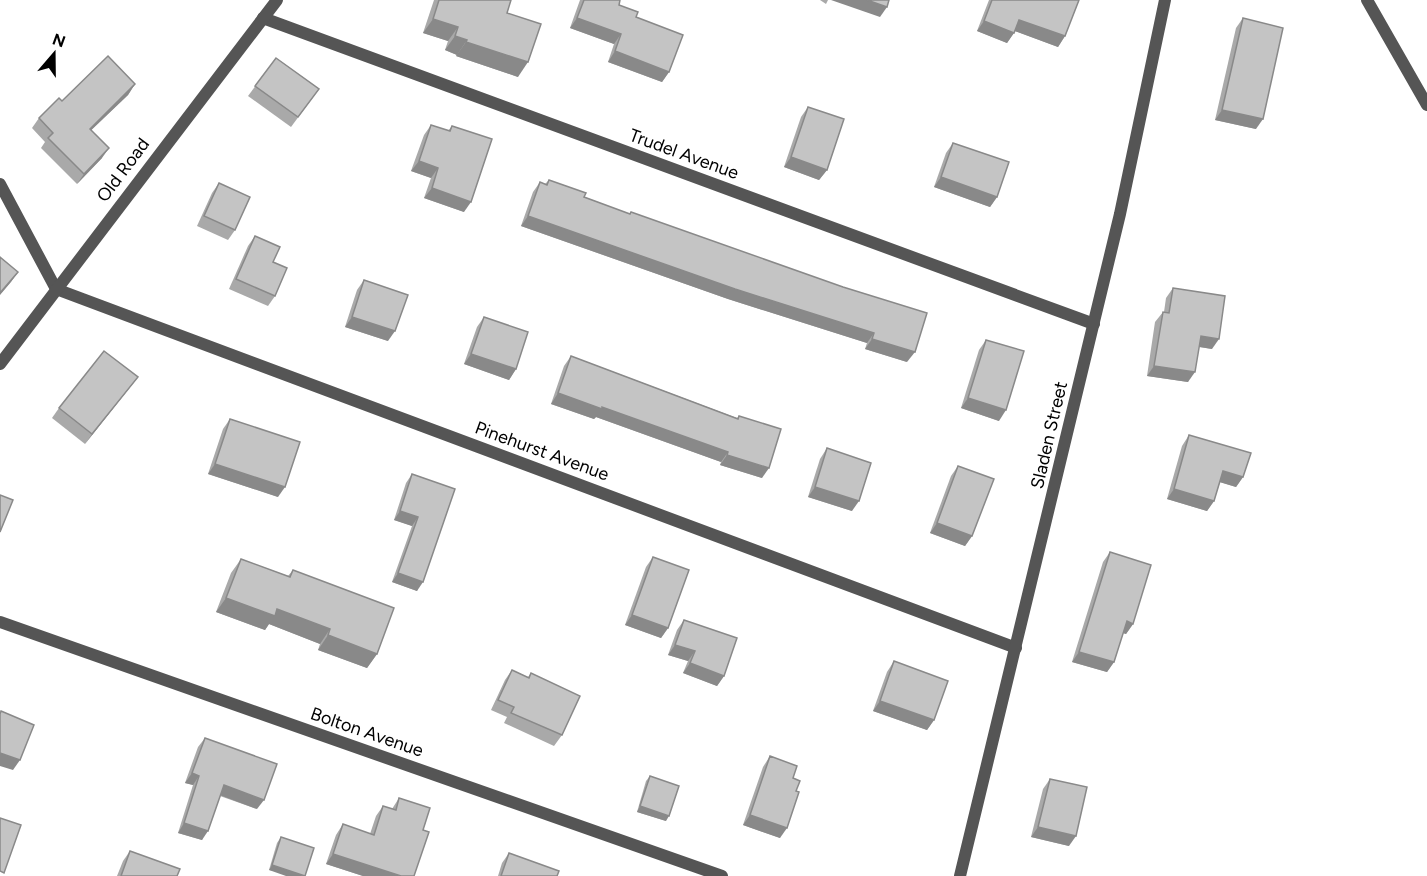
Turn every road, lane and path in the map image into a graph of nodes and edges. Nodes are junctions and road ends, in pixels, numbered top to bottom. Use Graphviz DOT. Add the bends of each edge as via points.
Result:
graph roads {
  1 [pos="277,0"];
  2 [pos="1165,0"];
  3 [pos="1367,0"];
  4 [pos="263,18"];
  5 [pos="1427,105"];
  6 [pos="0,184"];
  7 [pos="56,289"];
  8 [pos="1094,324"];
  9 [pos="0,364"];
  10 [pos="0,622"];
  11 [pos="1016,648"];
  12 [pos="722,876"];
  13 [pos="960,876"];
  1 -- 4 [label="street, Old Road"];
  2 -- 8 [label="street, Sladen Street"];
  3 -- 5 [label="street"];
  4 -- 7 [label="street, Old Road"];
  4 -- 8 [label="street, Trudel Avenue"];
  6 -- 7 [label="street"];
  7 -- 9 [label="street, Old Road"];
  7 -- 11 [label="street, Pinehurst Avenue"];
  8 -- 11 [label="street, Sladen Street"];
  10 -- 12 [label="street, Bolton Avenue"];
  11 -- 13 [label="street, Sladen Street"];
}
